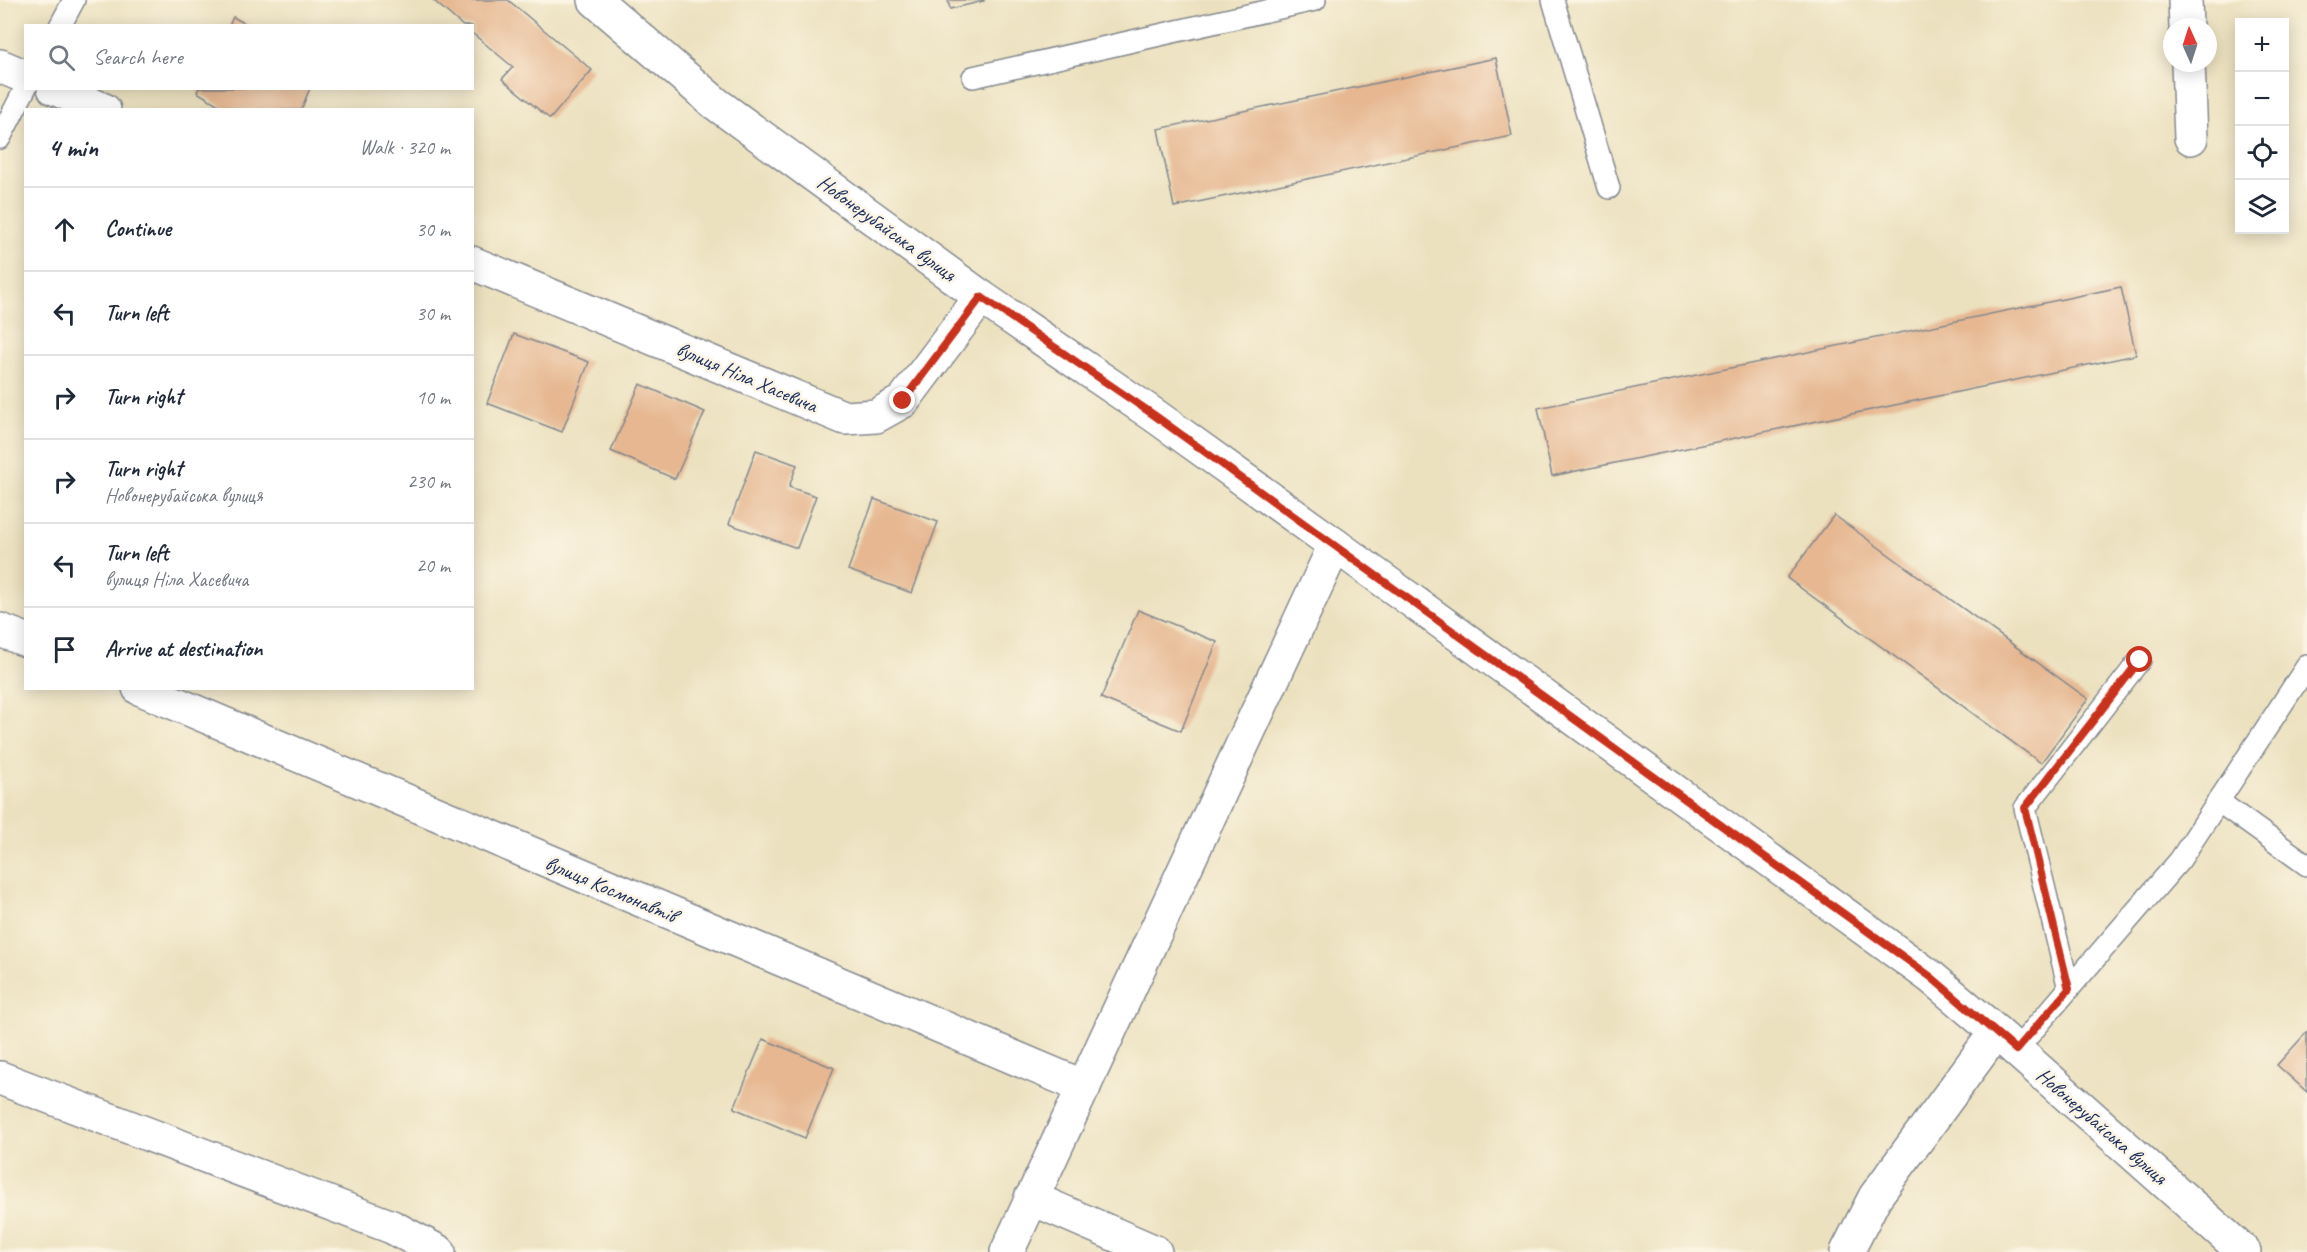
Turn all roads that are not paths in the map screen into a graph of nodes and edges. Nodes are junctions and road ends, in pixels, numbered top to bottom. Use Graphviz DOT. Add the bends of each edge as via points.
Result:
graph roads {
  1 [pos="74,0"];
  2 [pos="595,0"];
  3 [pos="1315,0"];
  4 [pos="1553,0"];
  5 [pos="2185,0"];
  6 [pos="2186,18"];
  7 [pos="61,24"];
  8 [pos="0,66"];
  9 [pos="2188,72"];
  10 [pos="24,76"];
  11 [pos="973,77"];
  12 [pos="24,90"];
  13 [pos="59,90"];
  14 [pos="99,108"];
  15 [pos="0,138"];
  16 [pos="2191,138"];
  17 [pos="1610,188"];
  18 [pos="474,264"];
  19 [pos="981,297"];
  20 [pos="1335,545"];
  21 [pos="0,630"];
  22 [pos="24,639"];
  23 [pos="2140,660"];
  24 [pos="2307,666"];
  25 [pos="144,690"];
  26 [pos="2218,801"];
  27 [pos="2307,865"];
  28 [pos="2069,989"];
  29 [pos="2006,1041"];
  30 [pos="0,1078"];
  31 [pos="1084,1087"];
  32 [pos="1031,1198"];
  33 [pos="439,1252"];
  34 [pos="1007,1252"];
  35 [pos="1155,1252"];
  36 [pos="1847,1252"];
  37 [pos="2244,1252"];
  1 -- 7 [label="lane"];
  2 -- 19 [label="street, Новонерубайська вулиця" via="715,103"];
  3 -- 11 [label="lane"];
  4 -- 17 [label="lane"];
  5 -- 6 [label="street"];
  8 -- 10 [label="street"];
  9 -- 16 [label="street"];
  12 -- 15 [label="lane"];
  13 -- 14 [label="street"];
  18 -- 19 [label="street, вулиця Ніла Хасевича" via="845,418 876,416 903,401"];
  19 -- 20 [label="street, Новонерубайська вулиця"];
  20 -- 29 [label="street, Новонерубайська вулиця" via="1931,977"];
  20 -- 31 [label="street"];
  21 -- 22 [label="street"];
  23 -- 28 [label="lane" via="2025,808"];
  24 -- 26 [label="lane"];
  25 -- 31 [label="street, вулиця Космонавтів"];
  26 -- 27 [label="lane"];
  26 -- 28 [label="lane" via="2180,860"];
  28 -- 29 [label="lane"];
  29 -- 36 [label="street" via="1875,1197"];
  29 -- 37 [label="street, Новонерубайська вулиця"];
  30 -- 33 [label="street" via="392,1227"];
  31 -- 32 [label="street"];
  32 -- 34 [label="street"];
  32 -- 35 [label="street"];
}
